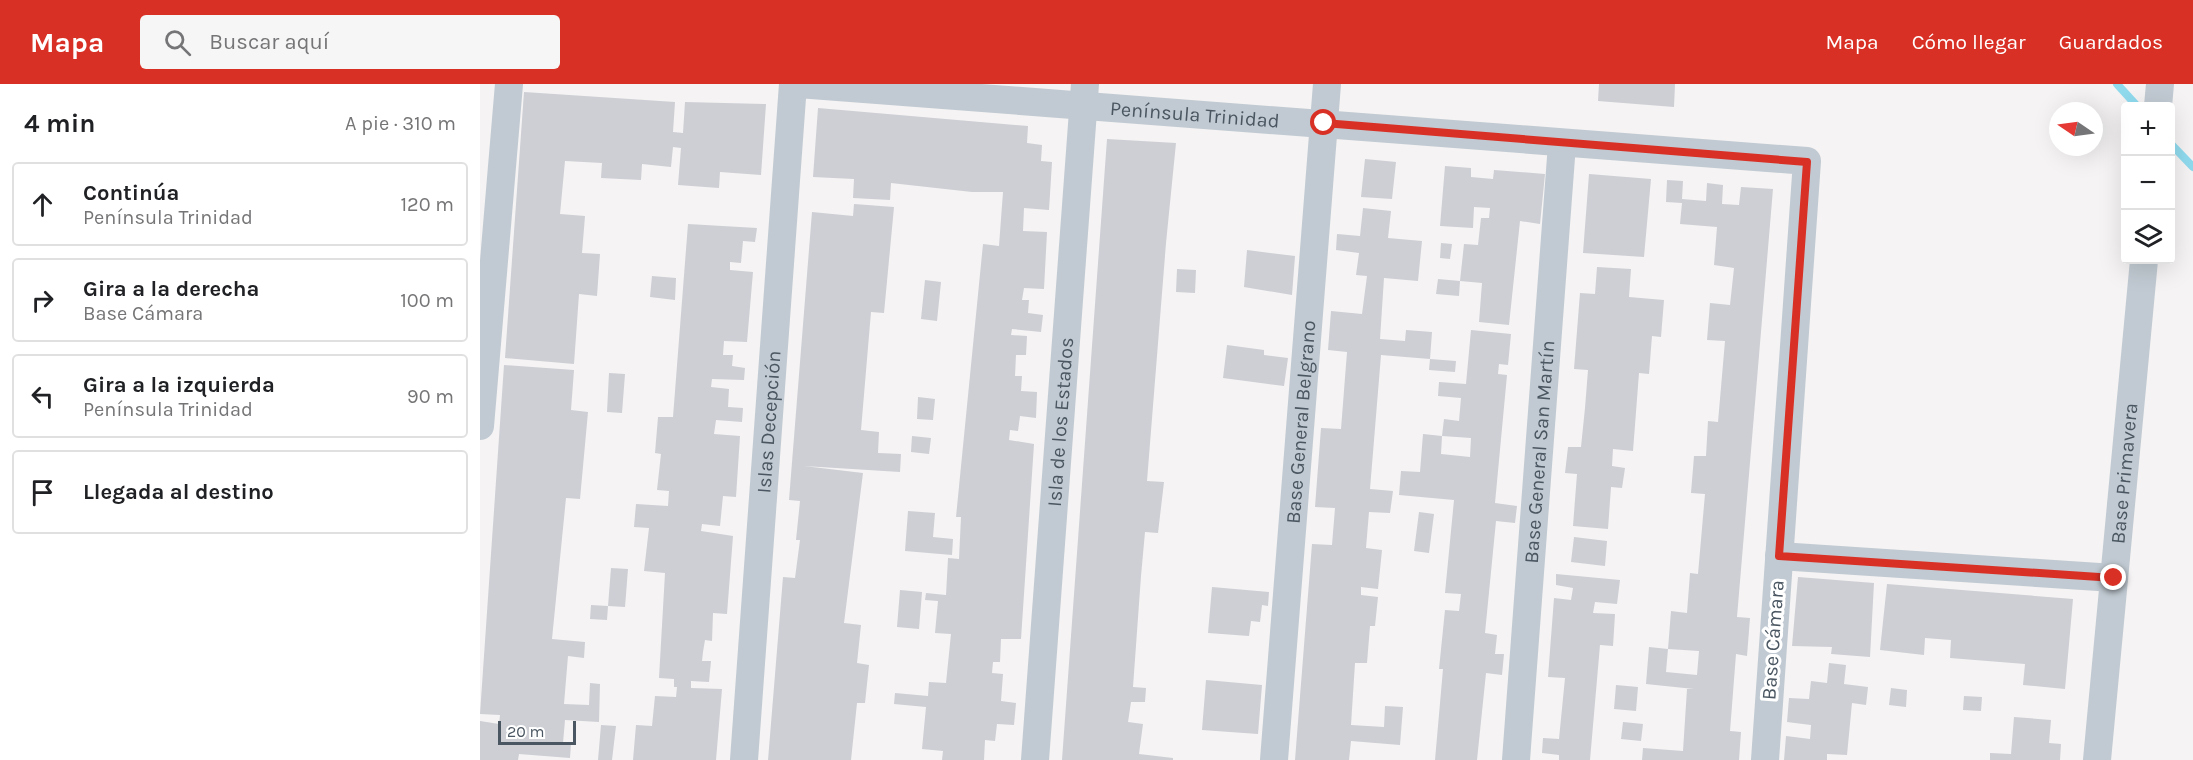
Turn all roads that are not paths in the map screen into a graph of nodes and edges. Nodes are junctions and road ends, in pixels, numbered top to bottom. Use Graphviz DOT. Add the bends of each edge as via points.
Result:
graph roads {
  1 [pos="509,84"];
  2 [pos="793,84"];
  3 [pos="798,84"];
  4 [pos="1327,84"];
  5 [pos="2160,84"];
  6 [pos="1084,95"];
  7 [pos="2158,102"];
  8 [pos="1324,123"];
  9 [pos="1562,144"];
  10 [pos="1807,162"];
  11 [pos="2144,264"];
  12 [pos="480,426"];
  13 [pos="1779,556"];
  14 [pos="2114,578"];
  15 [pos="744,760"];
  16 [pos="1035,760"];
  17 [pos="1274,760"];
  18 [pos="1516,760"];
  19 [pos="1765,760"];
  20 [pos="2097,760"];
  1 -- 12 [label="street"];
  2 -- 15 [label="street, Islas Decepción"];
  3 -- 6 [label="street, Península Trinidad"];
  4 -- 8 [label="street, Base General Belgrano"];
  5 -- 7 [label="street"];
  6 -- 8 [label="street, Península Trinidad"];
  6 -- 16 [label="street, Isla de los Estados"];
  8 -- 9 [label="street, Península Trinidad"];
  8 -- 17 [label="street, Base General Belgrano"];
  9 -- 10 [label="street, Península Trinidad"];
  9 -- 18 [label="street, Base General San Martín"];
  10 -- 13 [label="street, Base Cámara"];
  11 -- 14 [label="street, Base Primavera"];
  13 -- 14 [label="street"];
  13 -- 19 [label="street, Base Cámara"];
  14 -- 20 [label="street, Base Primavera"];
}
